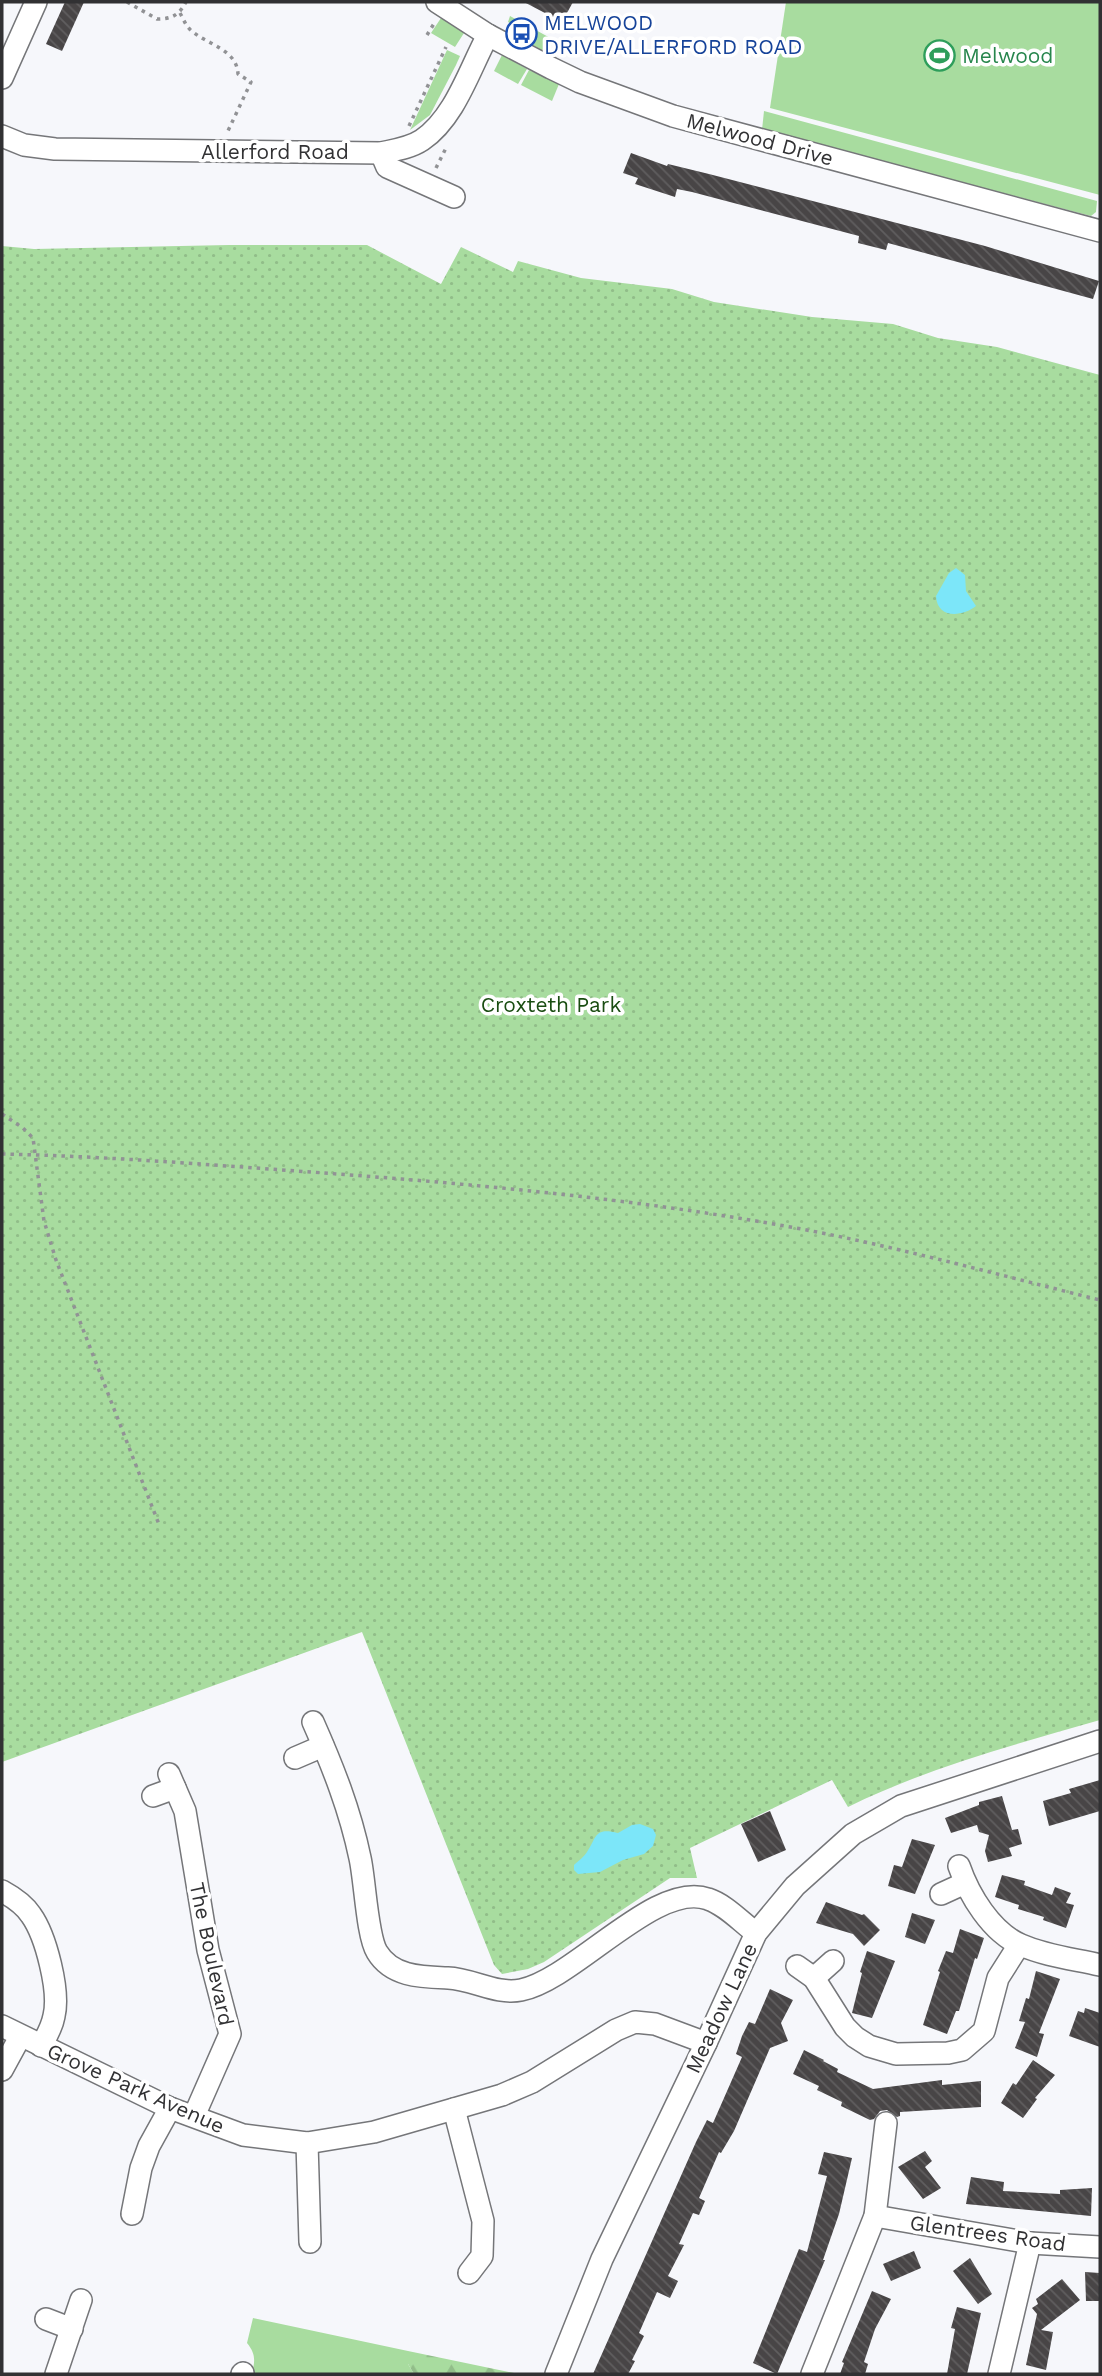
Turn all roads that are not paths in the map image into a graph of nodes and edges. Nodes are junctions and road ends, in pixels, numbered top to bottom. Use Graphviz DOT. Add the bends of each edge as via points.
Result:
graph roads {
  1 [pos="36,2"];
  2 [pos="437,2"];
  3 [pos="488,35"];
  4 [pos="2,78"];
  5 [pos="2,136"];
  6 [pos="389,151"];
  7 [pos="454,197"];
  8 [pos="1100,232"];
  9 [pos="313,1723"];
  10 [pos="1100,1741"];
  11 [pos="323,1746"];
  12 [pos="295,1758"];
  13 [pos="153,1796"];
  14 [pos="2,1891"];
  15 [pos="941,1894"];
  16 [pos="756,1933"];
  17 [pos="1019,1945"];
  18 [pos="833,1961"];
  19 [pos="1100,1965"];
  20 [pos="11,2031"];
  21 [pos="706,2043"];
  22 [pos="41,2046"];
  23 [pos="2,2070"];
  24 [pos="170,2108"];
  25 [pos="454,2109"];
  26 [pos="194,2116"];
  27 [pos="886,2123"];
  28 [pos="307,2143"];
  29 [pos="132,2214"];
  30 [pos="875,2216"];
  31 [pos="310,2242"];
  32 [pos="1030,2244"];
  33 [pos="1100,2247"];
  34 [pos="469,2273"];
  35 [pos="81,2300"];
  36 [pos="46,2319"];
  37 [pos="72,2329"];
  38 [pos="56,2374"];
  39 [pos="555,2374"];
  40 [pos="812,2374"];
  41 [pos="999,2374"];
  1 -- 4 [label="street"];
  2 -- 3 [label="street, Melwood Drive"];
  3 -- 6 [label="street, Allerford Road" via="441,122 423,140"];
  3 -- 8 [label="street, Melwood Drive" via="580,82 673,116"];
  5 -- 6 [label="street, Allerford Road" via="24,145 55,149"];
  6 -- 7 [label="street" via="387,167"];
  9 -- 11 [label="street"];
  10 -- 16 [label="street, Meadow Lane" via="901,1806 839,1845 795,1886"];
  11 -- 12 [label="street"];
  11 -- 16 [label="street" via="352,1825 375,1950 407,1975 522,1990 559,1973 649,1912 689,1896 717,1903"];
  13 -- 26 [label="street, The Boulevard" via="172,1781 185,1811 208,1950 230,2034"];
  14 -- 22 [label="street" via="32,1917 49,1964 56,2004"];
  15 -- 17 [label="street" via="962,1874 986,1915"];
  16 -- 21 [label="street, Meadow Lane"];
  17 -- 18 [label="street" via="998,1978 985,2031 962,2050 948,2053 896,2054 855,2037 806,1972"];
  17 -- 19 [label="street"];
  20 -- 22 [label="street, Grove Park Avenue"];
  20 -- 23 [label="street"];
  21 -- 25 [label="street, Grove Park Avenue" via="655,2024 635,2022 532,2082"];
  21 -- 39 [label="street, Meadow Lane" via="602,2259"];
  22 -- 24 [label="street, Grove Park Avenue"];
  24 -- 26 [label="street, Grove Park Avenue"];
  24 -- 29 [label="street" via="141,2168"];
  25 -- 28 [label="street, Grove Park Avenue" via="374,2132"];
  25 -- 34 [label="street" via="483,2221 482,2256"];
  26 -- 28 [label="street, Grove Park Avenue" via="243,2136"];
  27 -- 30 [label="street"];
  28 -- 31 [label="street"];
  30 -- 32 [label="street, Glentrees Road"];
  30 -- 40 [label="street"];
  32 -- 33 [label="street, Glentrees Road"];
  32 -- 41 [label="street"];
  35 -- 37 [label="street"];
  36 -- 37 [label="street"];
  37 -- 38 [label="street"];
}
